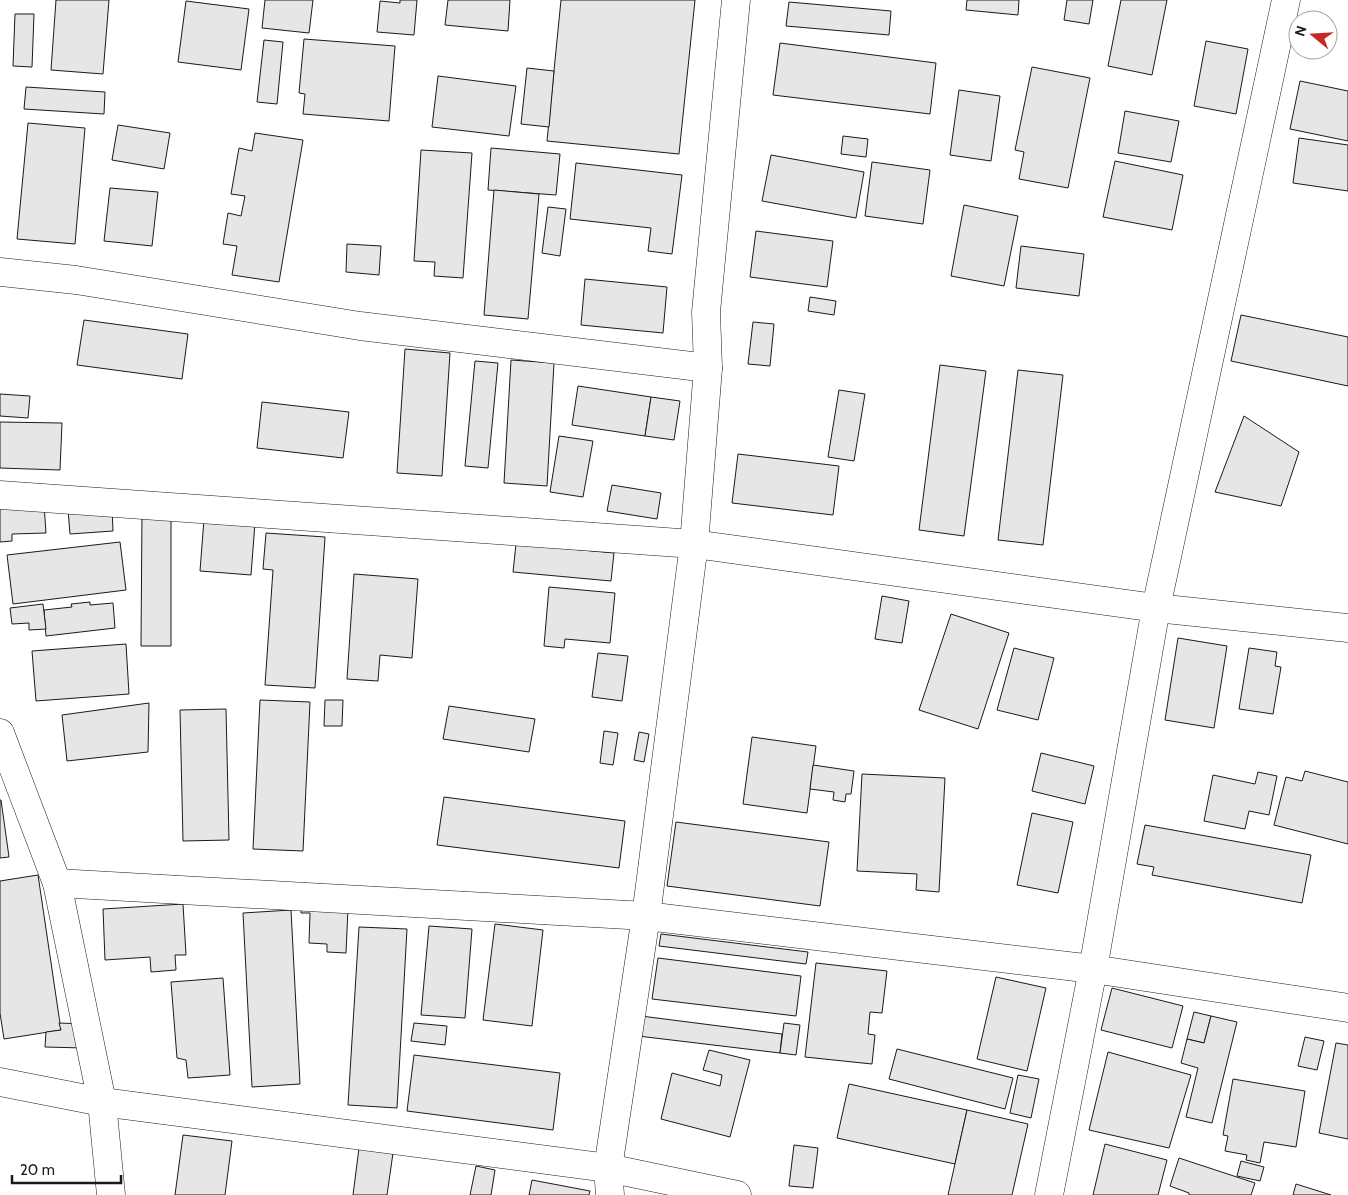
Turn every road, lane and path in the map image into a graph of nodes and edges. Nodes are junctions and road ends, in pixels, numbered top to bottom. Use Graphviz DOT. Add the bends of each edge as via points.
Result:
graph roads {
  1 [pos="736,0"];
  2 [pos="1286,0"];
  3 [pos="0,272"];
  4 [pos="708,368"];
  5 [pos="0,495"];
  6 [pos="694,544"];
  7 [pos="1156,608"];
  8 [pos="1348,628"];
  9 [pos="0,733"];
  10 [pos="57,883"];
  11 [pos="646,916"];
  12 [pos="1093,969"];
  13 [pos="1348,1008"];
  14 [pos="0,1082"];
  15 [pos="102,1102"];
  16 [pos="609,1182"];
  17 [pos="110,1195"];
  18 [pos="737,1195"];
  19 [pos="1049,1195"];
  1 -- 4 [label="street" via="706,312"];
  2 -- 7 [label="street"];
  3 -- 4 [label="street" via="76,280 360,326"];
  4 -- 6 [label="street"];
  5 -- 6 [label="street"];
  6 -- 7 [label="street"];
  6 -- 11 [label="street"];
  7 -- 8 [label="street"];
  7 -- 12 [label="street"];
  9 -- 10 [label="street"];
  10 -- 11 [label="street"];
  10 -- 15 [label="street"];
  11 -- 12 [label="street"];
  11 -- 16 [label="street"];
  12 -- 13 [label="street"];
  12 -- 19 [label="street"];
  14 -- 15 [label="street"];
  15 -- 16 [label="street"];
  15 -- 17 [label="street"];
  16 -- 18 [label="street"];
}
